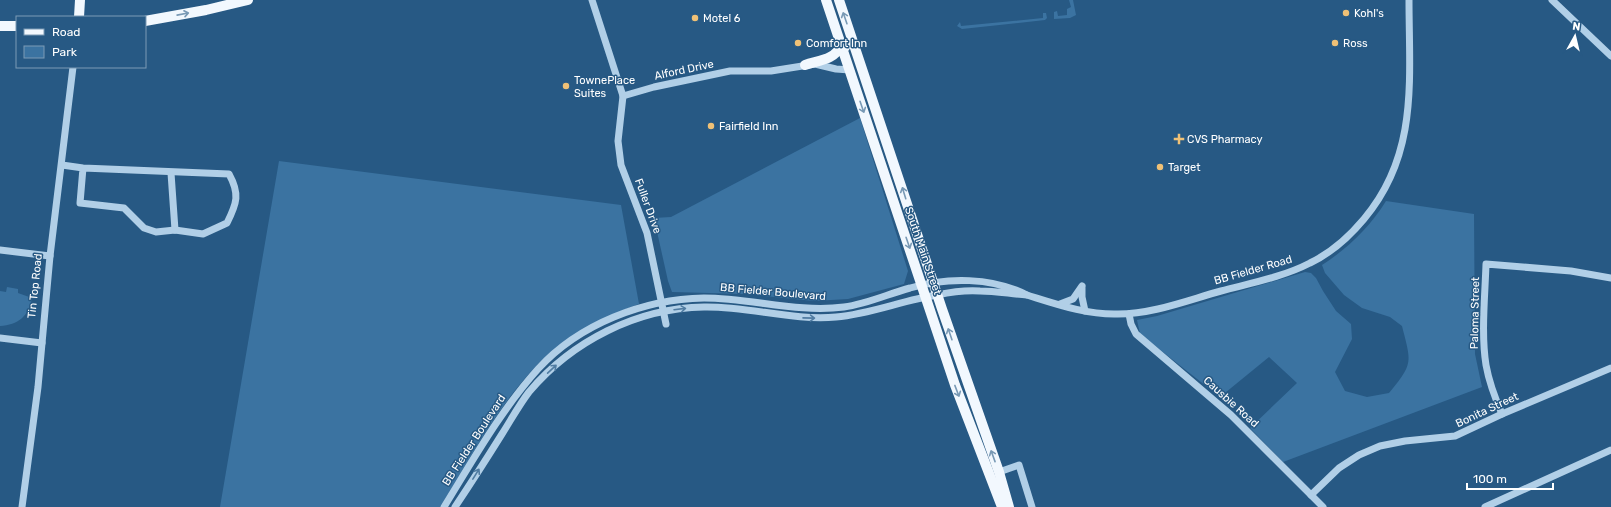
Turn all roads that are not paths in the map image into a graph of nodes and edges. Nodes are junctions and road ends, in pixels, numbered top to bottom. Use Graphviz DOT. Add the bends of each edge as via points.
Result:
graph roads {
  1 [pos="80,0"];
  2 [pos="248,0"];
  3 [pos="592,0"];
  4 [pos="826,0"];
  5 [pos="839,0"];
  6 [pos="1409,0"];
  7 [pos="1552,0"];
  8 [pos="79,16"];
  9 [pos="146,21"];
  10 [pos="0,26"];
  11 [pos="16,26"];
  12 [pos="842,45"];
  13 [pos="1611,56"];
  14 [pos="861,62"];
  15 [pos="805,65"];
  16 [pos="73,68"];
  17 [pos="850,70"];
  18 [pos="869,88"];
  19 [pos="622,96"];
  20 [pos="62,165"];
  21 [pos="83,168"];
  22 [pos="172,173"];
  23 [pos="175,230"];
  24 [pos="0,250"];
  25 [pos="50,256"];
  26 [pos="1611,278"];
  27 [pos="934,284"];
  28 [pos="922,286"];
  29 [pos="937,294"];
  30 [pos="1027,295"];
  31 [pos="926,297"];
  32 [pos="661,302"];
  33 [pos="1053,303"];
  34 [pos="663,311"];
  35 [pos="1085,311"];
  36 [pos="1129,314"];
  37 [pos="666,324"];
  38 [pos="0,338"];
  39 [pos="42,343"];
  40 [pos="1611,368"];
  41 [pos="1502,414"];
  42 [pos="1611,450"];
  43 [pos="998,472"];
  44 [pos="1311,495"];
  45 [pos="22,507"];
  46 [pos="444,507"];
  47 [pos="456,507"];
  48 [pos="1002,507"];
  49 [pos="1009,507"];
  50 [pos="1032,507"];
  51 [pos="1323,507"];
  52 [pos="1485,507"];
  1 -- 8 [label="main road"];
  9 -- 2 [label="main road, one-way"];
  3 -- 19 [label="street"];
  4 -- 12 [label="main road, South Main Street"];
  14 -- 5 [label="main road, South Main Street, one-way"];
  6 -- 36 [label="street, BB Fielder Road" via="1405,138 1387,185 1356,229 1324,255 1286,274"];
  7 -- 13 [label="street"];
  10 -- 11 [label="main road"];
  12 -- 14 [label="main road" via="848,49 855,62"];
  12 -- 15 [label="main road" via="835,55"];
  12 -- 17 [label="main road, South Main Street"];
  14 -- 18 [label="main road, South Main Street"];
  15 -- 17 [label="street, Alford Drive" via="815,64"];
  15 -- 19 [label="street, Alford Drive" via="771,71 730,71"];
  16 -- 20 [label="street, Tin Top Road"];
  17 -- 18 [label="main road" via="854,71"];
  17 -- 28 [label="main road, South Main Street, one-way"];
  27 -- 18 [label="main road, South Main Street, one-way"];
  19 -- 32 [label="street, Fuller Drive" via="618,141 620,165 647,233"];
  20 -- 21 [label="street"];
  20 -- 25 [label="street, Tin Top Road"];
  21 -- 22 [label="street"];
  21 -- 23 [label="street" via="80,203 124,208 144,228 156,232"];
  22 -- 23 [label="street"];
  22 -- 23 [label="street" via="229,174 237,188 234,208 228,223 203,234"];
  24 -- 25 [label="street"];
  25 -- 39 [label="street, Tin Top Road"];
  26 -- 41 [label="street, Paloma Street" via="1571,271 1486,264 1484,346 1492,392"];
  27 -- 28 [label="street, BB Fielder Boulevard"];
  27 -- 29 [label="main road, South Main Street"];
  27 -- 30 [label="street, BB Fielder Boulevard" via="975,281 995,283 1012,287"];
  28 -- 31 [label="main road, South Main Street"];
  28 -- 32 [label="street, BB Fielder Boulevard" via="854,305 824,308 719,299"];
  29 -- 30 [label="street, BB Fielder Boulevard" via="981,291"];
  29 -- 31 [label="street, BB Fielder Boulevard"];
  43 -- 29 [label="main road, South Main Street, one-way"];
  30 -- 33 [label="street, BB Fielder Road"];
  34 -- 31 [label="street, BB Fielder Boulevard, one-way" via="704,307 800,317 836,317 856,315"];
  31 -- 48 [label="main road, South Main Street, one-way" via="955,385"];
  32 -- 34 [label="street, Fuller Drive"];
  32 -- 46 [label="street, BB Fielder Boulevard" via="636,309 583,333 558,350 539,368 507,408"];
  33 -- 35 [label="street, BB Fielder Road"];
  33 -- 35 [label="street" via="1068,302 1076,296 1082,286"];
  34 -- 37 [label="street, Fuller Drive"];
  47 -- 34 [label="street, BB Fielder Boulevard, one-way" via="515,412 545,375 564,358 613,328"];
  35 -- 36 [label="street, BB Fielder Road"];
  36 -- 44 [label="street, Causbie Road" via="1136,334 1232,415"];
  38 -- 39 [label="street"];
  39 -- 45 [label="street, Tin Top Road"];
  40 -- 41 [label="street, Bonita Street"];
  41 -- 44 [label="street, Bonita Street" via="1455,436 1380,446 1339,468"];
  42 -- 52 [label="street"];
  43 -- 49 [label="main road, South Main Street"];
  43 -- 50 [label="street" via="1019,465"];
  44 -- 51 [label="street, Causbie Road"];
}
